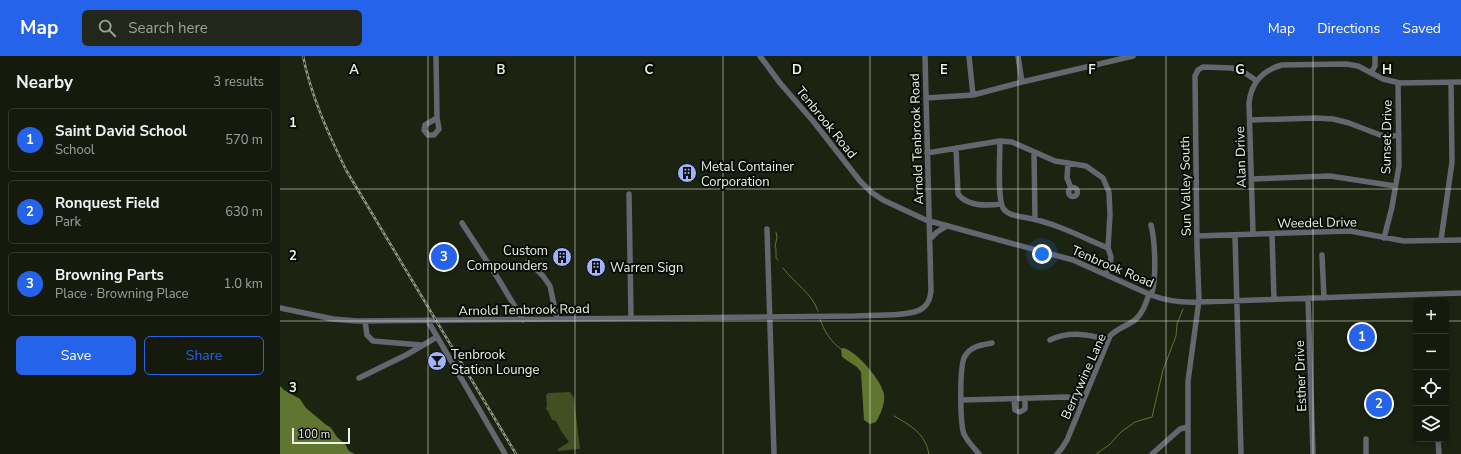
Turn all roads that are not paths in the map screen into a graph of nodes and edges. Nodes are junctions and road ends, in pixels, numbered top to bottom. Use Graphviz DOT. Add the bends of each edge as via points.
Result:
graph roads {
  1 [pos="436,56"];
  2 [pos="760,56"];
  3 [pos="925,56"];
  4 [pos="968,56"];
  5 [pos="1018,56"];
  6 [pos="1133,56"];
  7 [pos="1375,56"];
  8 [pos="1371,73"];
  9 [pos="1257,81"];
  10 [pos="1022,82"];
  11 [pos="1451,82"];
  12 [pos="1461,82"];
  13 [pos="1398,83"];
  14 [pos="973,95"];
  15 [pos="926,98"];
  16 [pos="437,118"];
  17 [pos="1250,120"];
  18 [pos="1399,136"];
  19 [pos="1000,141"];
  20 [pos="956,148"];
  21 [pos="1034,152"];
  22 [pos="927,153"];
  23 [pos="1068,163"];
  24 [pos="1252,179"];
  25 [pos="1396,186"];
  26 [pos="1071,188"];
  27 [pos="629,194"];
  28 [pos="1002,204"];
  29 [pos="929,209"];
  30 [pos="918,217"];
  31 [pos="1035,219"];
  32 [pos="930,221"];
  33 [pos="462,224"];
  34 [pos="1151,225"];
  35 [pos="947,226"];
  36 [pos="767,229"];
  37 [pos="1253,234"];
  38 [pos="1272,234"];
  39 [pos="1235,235"];
  40 [pos="1197,236"];
  41 [pos="1384,238"];
  42 [pos="930,239"];
  43 [pos="1441,240"];
  44 [pos="1461,240"];
  45 [pos="1108,248"];
  46 [pos="1322,255"];
  47 [pos="528,261"];
  48 [pos="1106,274"];
  49 [pos="1461,293"];
  50 [pos="1150,294"];
  51 [pos="1434,294"];
  52 [pos="1308,298"];
  53 [pos="1324,298"];
  54 [pos="1434,298"];
  55 [pos="1274,299"];
  56 [pos="1236,300"];
  57 [pos="1199,302"];
  58 [pos="280,308"];
  59 [pos="769,316"];
  60 [pos="631,318"];
  61 [pos="557,319"];
  62 [pos="523,320"];
  63 [pos="365,321"];
  64 [pos="428,321"];
  65 [pos="437,337"];
  66 [pos="1050,340"];
  67 [pos="1108,341"];
  68 [pos="992,343"];
  69 [pos="422,345"];
  70 [pos="359,378"];
  71 [pos="1025,398"];
  72 [pos="1014,399"];
  73 [pos="962,400"];
  74 [pos="1083,401"];
  75 [pos="1187,427"];
  76 [pos="1366,439"];
  77 [pos="1438,442"];
  78 [pos="505,454"];
  79 [pos="774,454"];
  80 [pos="979,454"];
  81 [pos="1057,454"];
  82 [pos="1152,454"];
  83 [pos="1188,454"];
  84 [pos="1241,454"];
  85 [pos="1313,454"];
  86 [pos="1366,454"];
  87 [pos="1439,454"];
  1 -- 16 [label="street"];
  2 -- 30 [label="street, Tenbrook Road" via="865,186 883,200"];
  3 -- 15 [label="street, Arnold Tenbrook Road"];
  4 -- 14 [label="street"];
  5 -- 10 [label="street"];
  6 -- 10 [label="street"];
  7 -- 8 [label="street" via="1375,66"];
  8 -- 9 [label="street" via="1358,66 1346,64 1285,65 1267,71"];
  8 -- 13 [label="street"];
  9 -- 17 [label="street, Alan Drive" via="1250,98"];
  9 -- 40 [label="street, Sun Valley South" via="1232,68 1205,67 1198,70 1195,78"];
  10 -- 14 [label="street"];
  11 -- 12 [label="street"];
  11 -- 13 [label="street"];
  11 -- 43 [label="street" via="1452,162"];
  13 -- 18 [label="street, Sunset Drive"];
  14 -- 15 [label="street"];
  15 -- 22 [label="street, Arnold Tenbrook Road"];
  17 -- 18 [label="street" via="1333,119 1380,135"];
  17 -- 24 [label="street, Alan Drive"];
  18 -- 25 [label="street, Sunset Drive"];
  19 -- 20 [label="street"];
  19 -- 21 [label="street" via="1012,142"];
  19 -- 28 [label="street"];
  20 -- 22 [label="street"];
  20 -- 28 [label="street" via="958,194 961,199 978,204"];
  21 -- 23 [label="street" via="1055,161"];
  21 -- 31 [label="street"];
  22 -- 29 [label="street, Arnold Tenbrook Road"];
  23 -- 26 [label="street" via="1067,178"];
  23 -- 45 [label="street" via="1086,166 1103,178 1107,186 1110,214"];
  24 -- 25 [label="street" via="1330,176"];
  24 -- 37 [label="street, Alan Drive"];
  25 -- 41 [label="street, Sunset Drive"];
  27 -- 60 [label="street"];
  28 -- 31 [label="street" via="1009,214"];
  29 -- 30 [label="street" via="925,215"];
  29 -- 32 [label="street, Arnold Tenbrook Road"];
  30 -- 32 [label="street, Tenbrook Road"];
  31 -- 45 [label="street"];
  32 -- 35 [label="street, Tenbrook Road"];
  32 -- 42 [label="street, Arnold Tenbrook Road"];
  33 -- 62 [label="street"];
  34 -- 50 [label="street, Berrywine Lane" via="1155,284"];
  35 -- 42 [label="street"];
  35 -- 48 [label="street, Tenbrook Road" via="1065,257"];
  36 -- 59 [label="street"];
  37 -- 38 [label="street, Weedel Drive"];
  37 -- 39 [label="street, Weedel Drive"];
  38 -- 41 [label="street, Weedel Drive" via="1350,231"];
  38 -- 55 [label="street"];
  39 -- 40 [label="street, Weedel Drive"];
  39 -- 56 [label="street"];
  40 -- 57 [label="street, Sun Valley South"];
  41 -- 43 [label="street, Weedel Drive" via="1404,242"];
  42 -- 59 [label="street, Arnold Tenbrook Road" via="931,293 928,304 921,310 886,315"];
  43 -- 44 [label="street, Weedel Drive"];
  45 -- 48 [label="street" via="1111,257"];
  46 -- 53 [label="street"];
  47 -- 61 [label="street" via="550,286"];
  48 -- 50 [label="street, Tenbrook Road"];
  49 -- 51 [label="street, Tenbrook Road"];
  50 -- 57 [label="street, Tenbrook Road" via="1164,300"];
  50 -- 67 [label="street, Berrywine Lane" via="1138,317 1114,332"];
  51 -- 53 [label="street, Tenbrook Road"];
  51 -- 54 [label="street"];
  52 -- 53 [label="street, Tenbrook Road"];
  52 -- 55 [label="street, Tenbrook Road"];
  52 -- 85 [label="street, Esther Drive"];
  55 -- 56 [label="street, Tenbrook Road"];
  56 -- 57 [label="street, Tenbrook Road"];
  56 -- 84 [label="street"];
  57 -- 75 [label="street, Sun Valley South" via="1188,381"];
  58 -- 63 [label="street, Arnold Tenbrook Road" via="333,319"];
  59 -- 60 [label="street, Arnold Tenbrook Road"];
  59 -- 79 [label="street"];
  60 -- 61 [label="street, Arnold Tenbrook Road"];
  61 -- 62 [label="street, Arnold Tenbrook Road"];
  62 -- 64 [label="street, Arnold Tenbrook Road"];
  63 -- 64 [label="street, Arnold Tenbrook Road"];
  63 -- 69 [label="street" via="367,335 373,341"];
  64 -- 65 [label="street"];
  65 -- 69 [label="street"];
  65 -- 78 [label="street"];
  66 -- 67 [label="street" via="1088,334"];
  67 -- 74 [label="street, Berrywine Lane"];
  68 -- 73 [label="street" via="976,346 965,356 961,368"];
  69 -- 70 [label="street"];
  71 -- 72 [label="street"];
  71 -- 72 [label="street" via="1025,409 1020,412 1015,410"];
  71 -- 74 [label="street" via="1067,397"];
  72 -- 73 [label="street"];
  73 -- 80 [label="street" via="965,435"];
  74 -- 81 [label="street, Berrywine Lane" via="1067,440"];
  75 -- 82 [label="street" via="1180,429"];
  75 -- 83 [label="street, Sun Valley South"];
  76 -- 86 [label="street"];
  77 -- 87 [label="street"];
}
